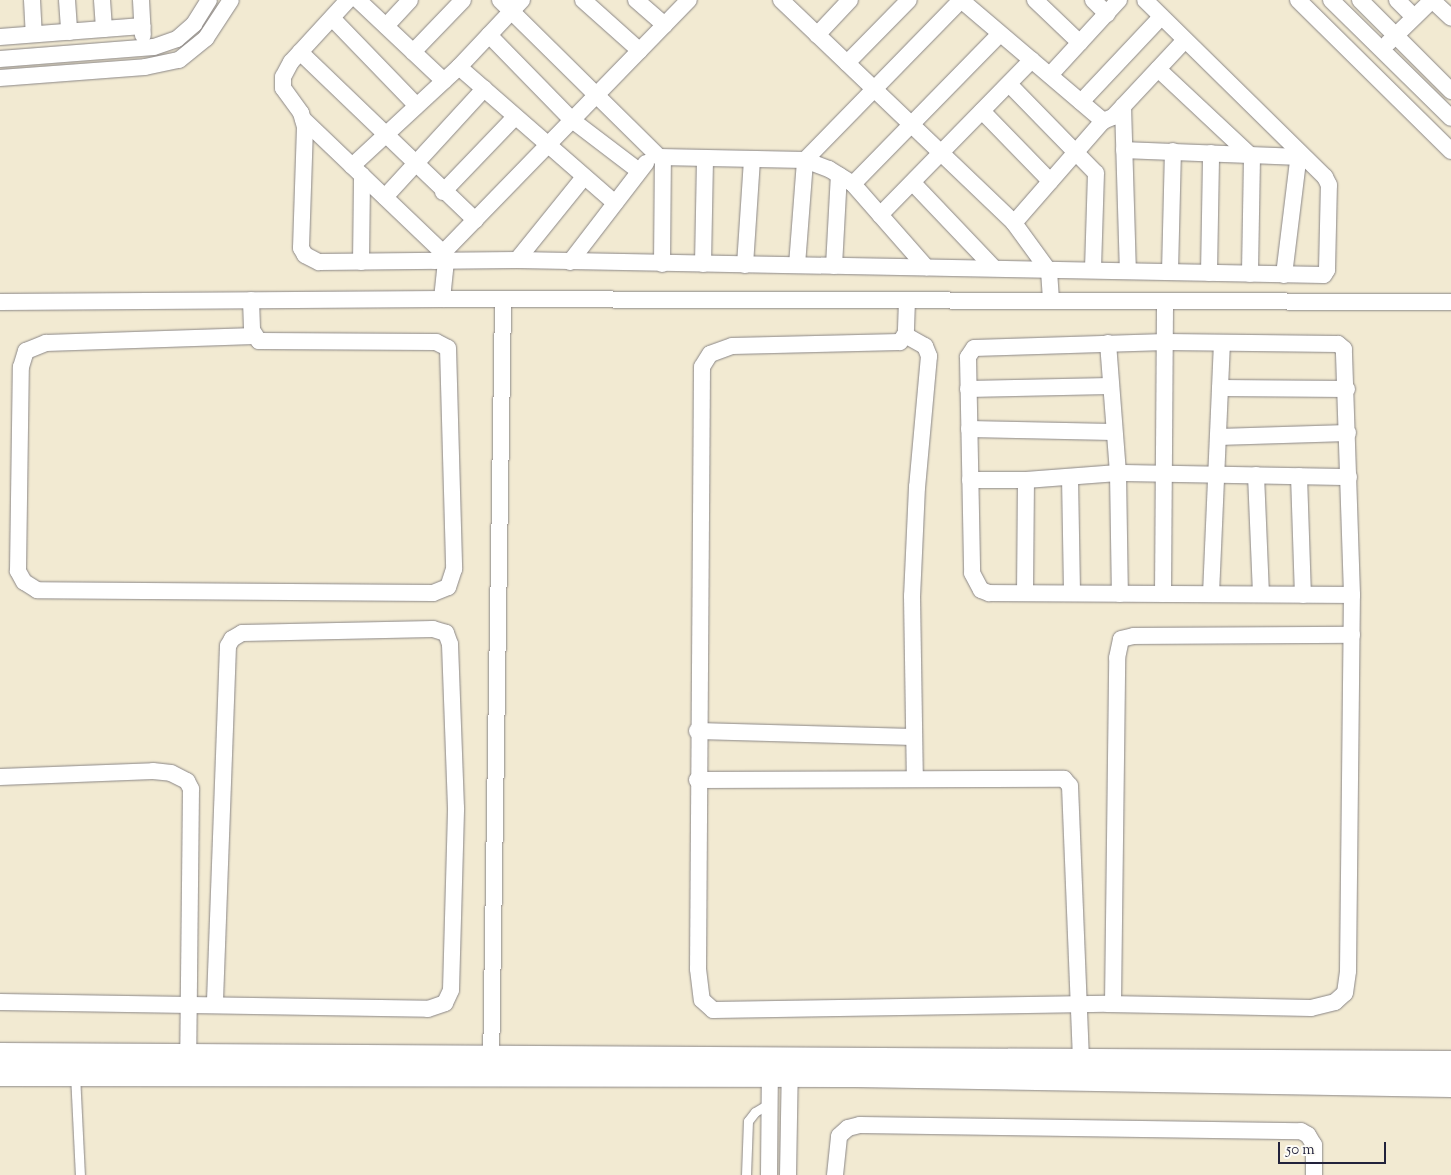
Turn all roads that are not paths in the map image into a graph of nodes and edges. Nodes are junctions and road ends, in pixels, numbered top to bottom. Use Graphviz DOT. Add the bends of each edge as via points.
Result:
graph roads {
  1 [pos="32,0"];
  2 [pos="67,0"];
  3 [pos="102,0"];
  4 [pos="141,0"];
  5 [pos="209,0"];
  6 [pos="231,0"];
  7 [pos="348,0"];
  8 [pos="358,0"];
  9 [pos="410,0"];
  10 [pos="463,0"];
  11 [pos="583,0"];
  12 [pos="636,0"];
  13 [pos="689,0"];
  14 [pos="781,0"];
  15 [pos="850,0"];
  16 [pos="909,0"];
  17 [pos="961,0"];
  18 [pos="1035,0"];
  19 [pos="1093,0"];
  20 [pos="1119,0"];
  21 [pos="1146,0"];
  22 [pos="1298,0"];
  23 [pos="1331,0"];
  24 [pos="1360,0"];
  25 [pos="1397,0"];
  26 [pos="1432,0"];
  27 [pos="511,4"];
  28 [pos="1106,14"];
  29 [pos="1161,16"];
  30 [pos="1414,17"];
  31 [pos="332,18"];
  32 [pos="1451,18"];
  33 [pos="665,25"];
  34 [pos="142,26"];
  35 [pos="386,26"];
  36 [pos="104,29"];
  37 [pos="69,32"];
  38 [pos="34,34"];
  39 [pos="1000,34"];
  40 [pos="489,35"];
  41 [pos="817,35"];
  42 [pos="1396,36"];
  43 [pos="0,37"];
  44 [pos="1184,41"];
  45 [pos="1080,43"];
  46 [pos="144,48"];
  47 [pos="1382,50"];
  48 [pos="640,51"];
  49 [pos="300,52"];
  50 [pos="413,52"];
  51 [pos="0,59"];
  52 [pos="1032,60"];
  53 [pos="847,63"];
  54 [pos="145,67"];
  55 [pos="459,67"];
  56 [pos="1158,69"];
  57 [pos="1050,75"];
  58 [pos="0,78"];
  59 [pos="1448,80"];
  60 [pos="444,81"];
  61 [pos="1009,84"];
  62 [pos="484,89"];
  63 [pos="874,89"];
  64 [pos="596,95"];
  65 [pos="1081,102"];
  66 [pos="416,105"];
  67 [pos="1123,106"];
  68 [pos="982,110"];
  69 [pos="514,117"];
  70 [pos="1451,118"];
  71 [pos="303,119"];
  72 [pos="572,120"];
  73 [pos="1103,121"];
  74 [pos="911,124"];
  75 [pos="385,134"];
  76 [pos="548,145"];
  77 [pos="1124,150"];
  78 [pos="1173,151"];
  79 [pos="1451,151"];
  80 [pos="1076,152"];
  81 [pos="1211,152"];
  82 [pos="940,153"];
  83 [pos="1299,154"];
  84 [pos="658,156"];
  85 [pos="1252,157"];
  86 [pos="704,160"];
  87 [pos="752,160"];
  88 [pos="805,160"];
  89 [pos="415,164"];
  90 [pos="357,170"];
  91 [pos="640,171"];
  92 [pos="839,174"];
  93 [pos="584,177"];
  94 [pos="1050,181"];
  95 [pos="913,183"];
  96 [pos="853,184"];
  97 [pos="444,192"];
  98 [pos="385,197"];
  99 [pos="615,203"];
  100 [pos="880,215"];
  101 [pos="474,220"];
  102 [pos="1014,223"];
  103 [pos="441,258"];
  104 [pos="517,260"];
  105 [pos="361,262"];
  106 [pos="570,262"];
  107 [pos="662,264"];
  108 [pos="703,264"];
  109 [pos="745,265"];
  110 [pos="797,265"];
  111 [pos="834,266"];
  112 [pos="926,267"];
  113 [pos="994,268"];
  114 [pos="1093,270"];
  115 [pos="1049,271"];
  116 [pos="1128,271"];
  117 [pos="1170,272"];
  118 [pos="1209,273"];
  119 [pos="1250,274"];
  120 [pos="1284,275"];
  121 [pos="442,298"];
  122 [pos="502,299"];
  123 [pos="251,300"];
  124 [pos="907,300"];
  125 [pos="1050,300"];
  126 [pos="1165,301"];
  127 [pos="0,302"];
  128 [pos="1451,302"];
  129 [pos="905,335"];
  130 [pos="254,336"];
  131 [pos="1108,342"];
  132 [pos="1166,342"];
  133 [pos="1222,344"];
  134 [pos="1110,386"];
  135 [pos="1220,388"];
  136 [pos="968,389"];
  137 [pos="1347,389"];
  138 [pos="969,429"];
  139 [pos="1113,432"];
  140 [pos="1348,433"];
  141 [pos="1218,437"];
  142 [pos="1118,473"];
  143 [pos="1164,473"];
  144 [pos="1216,474"];
  145 [pos="1256,475"];
  146 [pos="1300,476"];
  147 [pos="1349,476"];
  148 [pos="1070,477"];
  149 [pos="970,480"];
  150 [pos="1026,480"];
  151 [pos="1025,593"];
  152 [pos="1072,594"];
  153 [pos="1120,594"];
  154 [pos="1163,594"];
  155 [pos="1211,594"];
  156 [pos="1260,594"];
  157 [pos="1304,595"];
  158 [pos="1352,595"];
  159 [pos="1352,635"];
  160 [pos="698,731"];
  161 [pos="914,737"];
  162 [pos="0,777"];
  163 [pos="915,779"];
  164 [pos="697,780"];
  165 [pos="0,1002"];
  166 [pos="187,1004"];
  167 [pos="215,1004"];
  168 [pos="1080,1004"];
  169 [pos="1113,1004"];
  170 [pos="0,1055"];
  171 [pos="188,1056"];
  172 [pos="1081,1060"];
  173 [pos="1451,1063"];
  174 [pos="490,1066"];
  175 [pos="780,1066"];
  176 [pos="0,1074"];
  177 [pos="75,1074"];
  178 [pos="1451,1085"];
  179 [pos="770,1103"];
  180 [pos="80,1175"];
  181 [pos="746,1175"];
  182 [pos="769,1175"];
  183 [pos="788,1175"];
  184 [pos="835,1175"];
  185 [pos="1314,1175"];
  1 -- 38 [label="street"];
  2 -- 37 [label="street"];
  3 -- 36 [label="street"];
  4 -- 34 [label="street"];
  5 -- 46 [label="street" via="194,24 177,39"];
  6 -- 54 [label="street" via="206,38 194,50 179,60"];
  7 -- 31 [label="street"];
  8 -- 35 [label="street"];
  9 -- 35 [label="street"];
  10 -- 50 [label="street"];
  11 -- 48 [label="street"];
  12 -- 33 [label="street"];
  13 -- 33 [label="street"];
  14 -- 41 [label="street"];
  15 -- 41 [label="street"];
  16 -- 53 [label="street"];
  17 -- 39 [label="street"];
  17 -- 63 [label="street"];
  18 -- 45 [label="street"];
  19 -- 28 [label="street"];
  20 -- 28 [label="street"];
  21 -- 29 [label="street"];
  22 -- 79 [label="street"];
  23 -- 47 [label="street"];
  24 -- 42 [label="street"];
  25 -- 30 [label="street"];
  26 -- 30 [label="street"];
  26 -- 32 [label="street"];
  27 -- 40 [label="street"];
  27 -- 64 [label="street"];
  28 -- 45 [label="street"];
  29 -- 44 [label="street"];
  29 -- 65 [label="street"];
  30 -- 42 [label="street"];
  31 -- 49 [label="street"];
  31 -- 66 [label="street"];
  33 -- 48 [label="street"];
  34 -- 36 [label="street"];
  34 -- 46 [label="street"];
  35 -- 50 [label="street"];
  36 -- 37 [label="street"];
  37 -- 38 [label="street"];
  38 -- 43 [label="street"];
  39 -- 52 [label="street"];
  39 -- 74 [label="street"];
  40 -- 55 [label="street"];
  40 -- 72 [label="street"];
  41 -- 53 [label="street"];
  42 -- 47 [label="street"];
  42 -- 59 [label="street"];
  44 -- 56 [label="street"];
  44 -- 83 [label="street"];
  45 -- 57 [label="street"];
  46 -- 51 [label="street"];
  46 -- 54 [label="street"];
  47 -- 70 [label="street"];
  48 -- 64 [label="street"];
  49 -- 71 [label="street" via="286,70 283,83"];
  49 -- 75 [label="street"];
  50 -- 60 [label="street"];
  52 -- 57 [label="street"];
  52 -- 61 [label="street"];
  53 -- 63 [label="street"];
  54 -- 58 [label="street"];
  55 -- 60 [label="street"];
  55 -- 62 [label="street"];
  56 -- 67 [label="street"];
  56 -- 85 [label="street"];
  57 -- 65 [label="street"];
  60 -- 66 [label="street"];
  61 -- 68 [label="street"];
  61 -- 80 [label="street"];
  62 -- 69 [label="street"];
  62 -- 89 [label="street"];
  63 -- 74 [label="street"];
  63 -- 88 [label="street"];
  64 -- 72 [label="street"];
  64 -- 84 [label="street"];
  65 -- 73 [label="street"];
  66 -- 75 [label="street"];
  67 -- 73 [label="street" via="1109,121"];
  67 -- 77 [label="street"];
  68 -- 82 [label="street"];
  68 -- 94 [label="street"];
  69 -- 76 [label="street"];
  69 -- 97 [label="street"];
  71 -- 90 [label="street"];
  71 -- 105 [label="street" via="301,248 305,255 318,262"];
  72 -- 76 [label="street"];
  72 -- 91 [label="street"];
  73 -- 80 [label="street"];
  74 -- 82 [label="street"];
  74 -- 96 [label="street"];
  75 -- 89 [label="street"];
  75 -- 90 [label="street"];
  76 -- 93 [label="street"];
  76 -- 101 [label="street"];
  77 -- 78 [label="street"];
  77 -- 116 [label="street"];
  78 -- 81 [label="street"];
  78 -- 117 [label="street"];
  80 -- 94 [label="street"];
  80 -- 114 [label="street" via="1092,167 1097,179"];
  81 -- 85 [label="street"];
  81 -- 118 [label="street"];
  82 -- 95 [label="street"];
  82 -- 102 [label="street"];
  83 -- 85 [label="street"];
  83 -- 120 [label="street"];
  83 -- 120 [label="street" via="1329,185 1327,270 1322,276"];
  84 -- 86 [label="street"];
  84 -- 91 [label="street"];
  84 -- 107 [label="street"];
  85 -- 119 [label="street"];
  86 -- 87 [label="street"];
  86 -- 108 [label="street"];
  87 -- 88 [label="street"];
  87 -- 109 [label="street"];
  88 -- 92 [label="street"];
  88 -- 110 [label="street"];
  89 -- 97 [label="street"];
  89 -- 98 [label="street"];
  90 -- 98 [label="street"];
  90 -- 105 [label="street"];
  91 -- 99 [label="street"];
  92 -- 96 [label="street"];
  92 -- 111 [label="street"];
  93 -- 99 [label="street"];
  93 -- 104 [label="street"];
  94 -- 102 [label="street"];
  95 -- 100 [label="street"];
  95 -- 113 [label="street"];
  96 -- 100 [label="street"];
  97 -- 101 [label="street"];
  98 -- 103 [label="street"];
  99 -- 106 [label="street"];
  100 -- 112 [label="street"];
  101 -- 103 [label="street"];
  102 -- 115 [label="street"];
  103 -- 104 [label="street"];
  103 -- 105 [label="street"];
  103 -- 121 [label="street"];
  104 -- 106 [label="street"];
  106 -- 107 [label="street"];
  107 -- 108 [label="street"];
  108 -- 109 [label="street"];
  109 -- 110 [label="street"];
  110 -- 111 [label="street"];
  111 -- 112 [label="street"];
  112 -- 113 [label="street"];
  113 -- 115 [label="street"];
  114 -- 115 [label="street"];
  114 -- 116 [label="street"];
  115 -- 125 [label="street"];
  116 -- 117 [label="street"];
  117 -- 118 [label="street"];
  118 -- 119 [label="street"];
  119 -- 120 [label="street"];
  121 -- 122 [label="street"];
  121 -- 123 [label="street"];
  122 -- 124 [label="street"];
  122 -- 174 [label="street"];
  123 -- 127 [label="street"];
  123 -- 130 [label="street"];
  124 -- 125 [label="street"];
  124 -- 129 [label="street"];
  125 -- 126 [label="street"];
  126 -- 128 [label="street"];
  126 -- 132 [label="street"];
  129 -- 160 [label="street" via="896,342 732,346 718,349 704,361"];
  129 -- 161 [label="street" via="925,346 929,356 917,487 912,596"];
  130 -- 130 [label="street" via="259,341 436,342 448,348 454,569 448,587 433,593 38,590 24,582 18,571 22,367 26,351 46,343"];
  131 -- 132 [label="street"];
  131 -- 134 [label="street"];
  131 -- 136 [label="street" via="978,346 968,357"];
  132 -- 133 [label="street"];
  132 -- 143 [label="street"];
  133 -- 135 [label="street"];
  133 -- 137 [label="street" via="1338,344 1346,354"];
  134 -- 136 [label="street"];
  134 -- 139 [label="street"];
  135 -- 137 [label="street"];
  135 -- 141 [label="street"];
  136 -- 138 [label="street"];
  137 -- 140 [label="street"];
  138 -- 139 [label="street"];
  138 -- 149 [label="street"];
  139 -- 142 [label="street"];
  140 -- 141 [label="street"];
  140 -- 147 [label="street"];
  141 -- 144 [label="street"];
  142 -- 143 [label="street"];
  142 -- 148 [label="street"];
  142 -- 153 [label="street"];
  143 -- 144 [label="street"];
  143 -- 154 [label="street"];
  144 -- 145 [label="street"];
  144 -- 155 [label="street"];
  145 -- 146 [label="street"];
  145 -- 156 [label="street"];
  146 -- 147 [label="street"];
  146 -- 157 [label="street"];
  147 -- 158 [label="street"];
  148 -- 150 [label="street"];
  148 -- 152 [label="street"];
  149 -- 150 [label="street"];
  149 -- 151 [label="street" via="975,584 989,593"];
  150 -- 151 [label="street"];
  151 -- 152 [label="street"];
  152 -- 153 [label="street"];
  153 -- 154 [label="street"];
  154 -- 155 [label="street"];
  155 -- 156 [label="street"];
  156 -- 157 [label="street"];
  157 -- 158 [label="street"];
  158 -- 159 [label="street"];
  159 -- 169 [label="street" via="1348,971 1341,998 1311,1008"];
  159 -- 169 [label="street" via="1134,636 1122,639 1117,658"];
  160 -- 161 [label="street"];
  160 -- 164 [label="street"];
  161 -- 163 [label="street"];
  162 -- 166 [label="street" via="153,771 171,773 187,781 191,789"];
  163 -- 164 [label="street"];
  163 -- 168 [label="street" via="1057,778 1069,782"];
  164 -- 168 [label="street" via="699,987 702,1000 713,1010"];
  165 -- 166 [label="street"];
  166 -- 167 [label="street"];
  166 -- 171 [label="street"];
  167 -- 167 [label="street" via="228,646 232,639 242,633 433,629 446,633 450,644 456,808 451,990 445,1003 428,1009"];
  168 -- 169 [label="street"];
  168 -- 172 [label="street"];
  170 -- 171 [label="street"];
  171 -- 174 [label="street"];
  172 -- 173 [label="street"];
  172 -- 175 [label="street"];
  174 -- 175 [label="street"];
  174 -- 177 [label="street"];
  175 -- 178 [label="street"];
  175 -- 179 [label="street"];
  175 -- 183 [label="street"];
  176 -- 177 [label="street"];
  177 -- 180 [label="lane"];
  179 -- 181 [label="lane" via="754,1112 748,1120"];
  179 -- 182 [label="street"];
  184 -- 185 [label="street" via="839,1136 848,1128 860,1125 1301,1131 1314,1145"];
}
